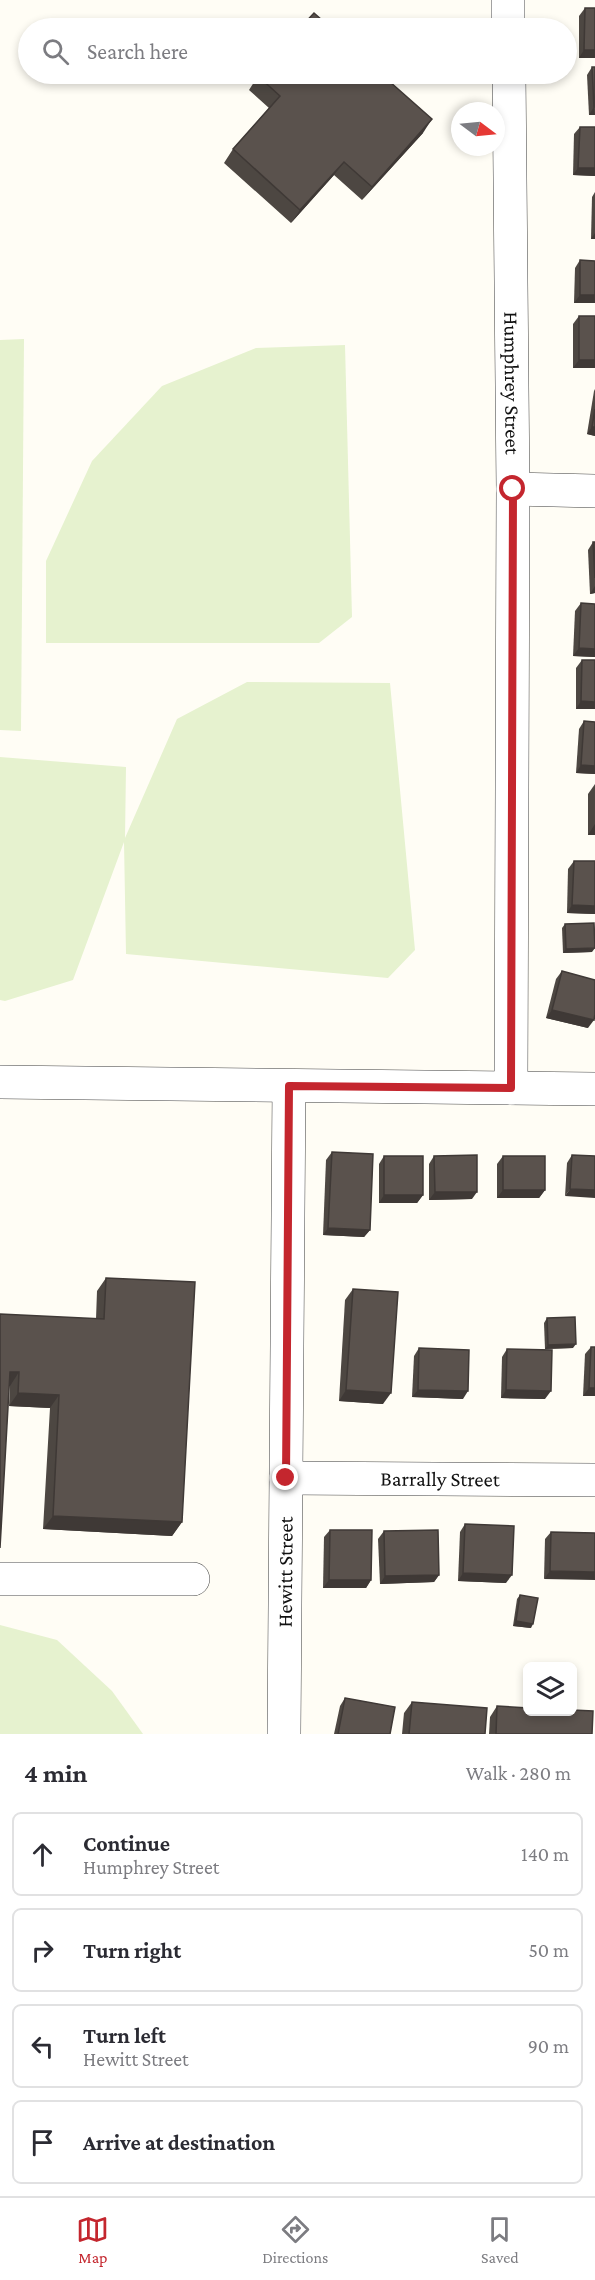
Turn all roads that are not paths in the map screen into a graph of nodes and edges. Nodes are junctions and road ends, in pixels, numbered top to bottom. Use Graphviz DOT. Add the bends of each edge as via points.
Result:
graph roads {
  1 [pos="508,0"];
  2 [pos="508,18"];
  3 [pos="508,84"];
  4 [pos="513,489"];
  5 [pos="595,491"];
  6 [pos="0,1082"];
  7 [pos="289,1086"];
  8 [pos="511,1088"];
  9 [pos="595,1089"];
  10 [pos="286,1478"];
  11 [pos="595,1480"];
  12 [pos="0,1579"];
  13 [pos="193,1579"];
  14 [pos="284,1734"];
  1 -- 2 [label="street"];
  3 -- 4 [label="street, Humphrey Street"];
  4 -- 5 [label="street"];
  4 -- 8 [label="street, Humphrey Street"];
  6 -- 7 [label="street"];
  7 -- 8 [label="street"];
  7 -- 10 [label="street, Hewitt Street"];
  8 -- 9 [label="street"];
  10 -- 11 [label="street, Barrally Street"];
  10 -- 14 [label="street, Hewitt Street"];
  12 -- 13 [label="street"];
}
